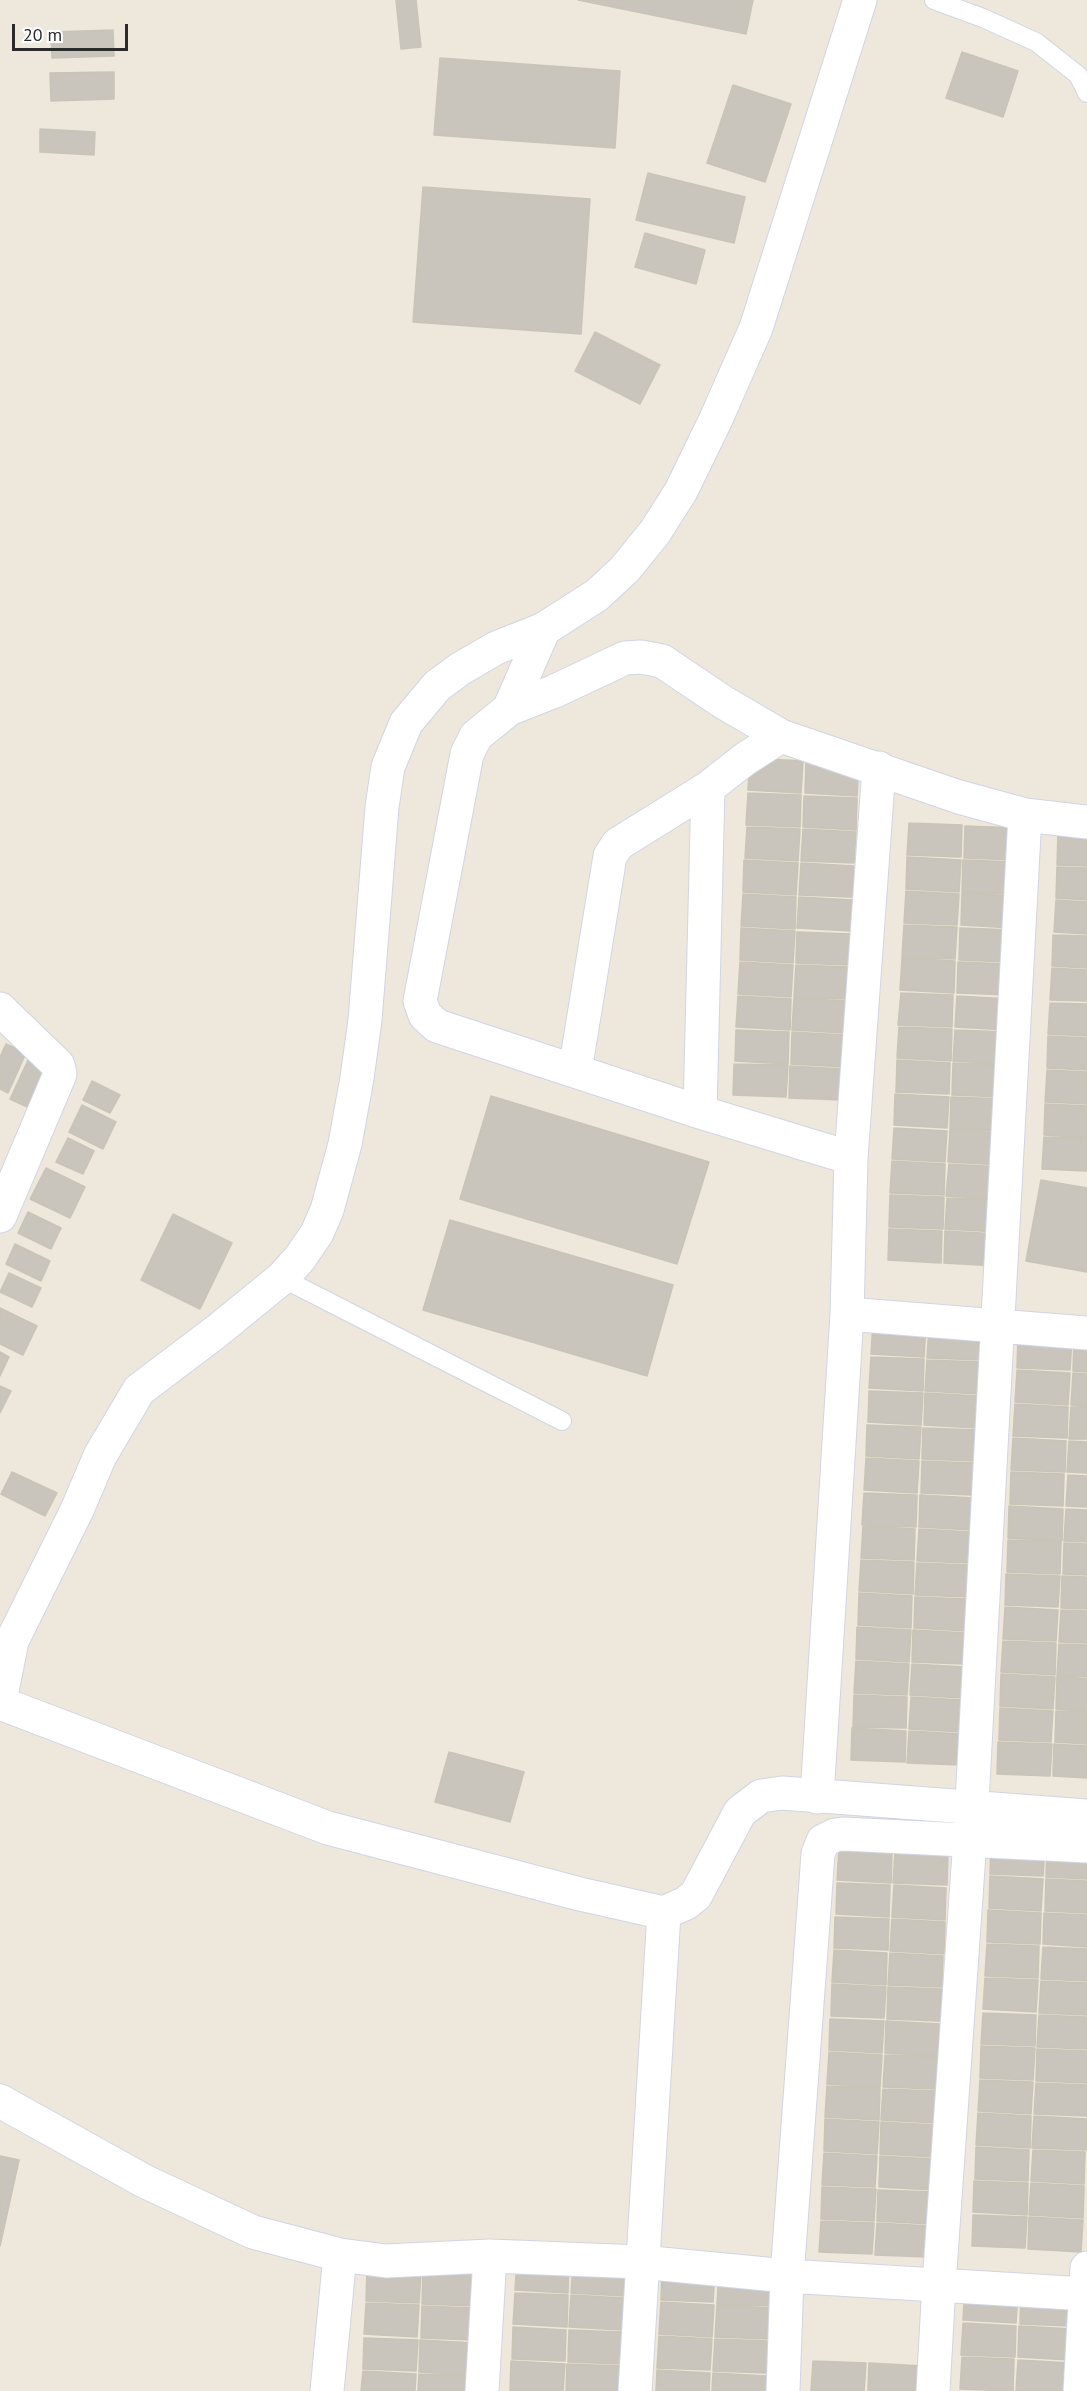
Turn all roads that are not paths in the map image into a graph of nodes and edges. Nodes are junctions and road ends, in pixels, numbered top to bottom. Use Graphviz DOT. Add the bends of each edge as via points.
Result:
graph roads {
  1 [pos="860,0"];
  2 [pos="934,0"];
  3 [pos="1087,93"];
  4 [pos="544,629"];
  5 [pos="509,709"];
  6 [pos="781,736"];
  7 [pos="879,768"];
  8 [pos="708,788"];
  9 [pos="1025,815"];
  10 [pos="1087,822"];
  11 [pos="0,1009"];
  12 [pos="575,1071"];
  13 [pos="700,1112"];
  14 [pos="12,1152"];
  15 [pos="851,1158"];
  16 [pos="0,1216"];
  17 [pos="282,1278"];
  18 [pos="847,1314"];
  19 [pos="997,1325"];
  20 [pos="1087,1333"];
  21 [pos="562,1421"];
  22 [pos="6,1639"];
  23 [pos="0,1702"];
  24 [pos="817,1797"];
  25 [pos="972,1806"];
  26 [pos="1087,1816"];
  27 [pos="970,1839"];
  28 [pos="1087,1846"];
  29 [pos="664,1913"];
  30 [pos="0,2101"];
  31 [pos="340,2255"];
  32 [pos="490,2256"];
  33 [pos="641,2262"];
  34 [pos="787,2276"];
  35 [pos="939,2284"];
  36 [pos="1086,2285"];
  37 [pos="327,2391"];
  38 [pos="482,2391"];
  39 [pos="635,2391"];
  40 [pos="783,2391"];
  41 [pos="933,2391"];
  42 [pos="1080,2391"];
  1 -- 4 [label="street" via="756,328 681,491 625,569 597,595"];
  2 -- 3 [label="lane" via="1036,42 1078,75"];
  4 -- 5 [label="street"];
  4 -- 17 [label="street" via="496,648 437,686 406,723 396,746 388,766 382,807 364,1020 345,1144 317,1233"];
  5 -- 6 [label="street" via="625,658 641,657 662,661"];
  5 -- 12 [label="street" via="476,736 466,754 420,1001 425,1015 437,1026"];
  6 -- 7 [label="street"];
  6 -- 8 [label="street"];
  7 -- 9 [label="street" via="959,797"];
  7 -- 15 [label="street"];
  8 -- 12 [label="street" via="626,838 610,856"];
  8 -- 13 [label="street"];
  9 -- 10 [label="street"];
  9 -- 19 [label="street"];
  11 -- 14 [label="street" via="58,1065 60,1074"];
  12 -- 13 [label="street"];
  13 -- 15 [label="street"];
  14 -- 16 [label="street"];
  15 -- 18 [label="street"];
  17 -- 21 [label="lane"];
  17 -- 22 [label="street" via="139,1390 100,1456 77,1510"];
  18 -- 19 [label="street"];
  18 -- 24 [label="street"];
  19 -- 20 [label="street"];
  19 -- 25 [label="street"];
  22 -- 23 [label="street"];
  23 -- 29 [label="street" via="328,1827"];
  24 -- 25 [label="street"];
  24 -- 29 [label="street" via="782,1793 753,1801 740,1812 696,1895"];
  25 -- 26 [label="street"];
  25 -- 27 [label="street"];
  27 -- 28 [label="street"];
  27 -- 34 [label="street" via="835,1835 820,1847"];
  27 -- 35 [label="street"];
  29 -- 33 [label="street"];
  30 -- 31 [label="street" via="144,2181 253,2232"];
  31 -- 32 [label="street" via="386,2261"];
  31 -- 37 [label="street"];
  32 -- 33 [label="street"];
  32 -- 38 [label="street"];
  33 -- 34 [label="street"];
  33 -- 39 [label="street"];
  34 -- 35 [label="street"];
  34 -- 40 [label="street"];
  35 -- 36 [label="street"];
  35 -- 41 [label="street"];
  36 -- 42 [label="street"];
}
